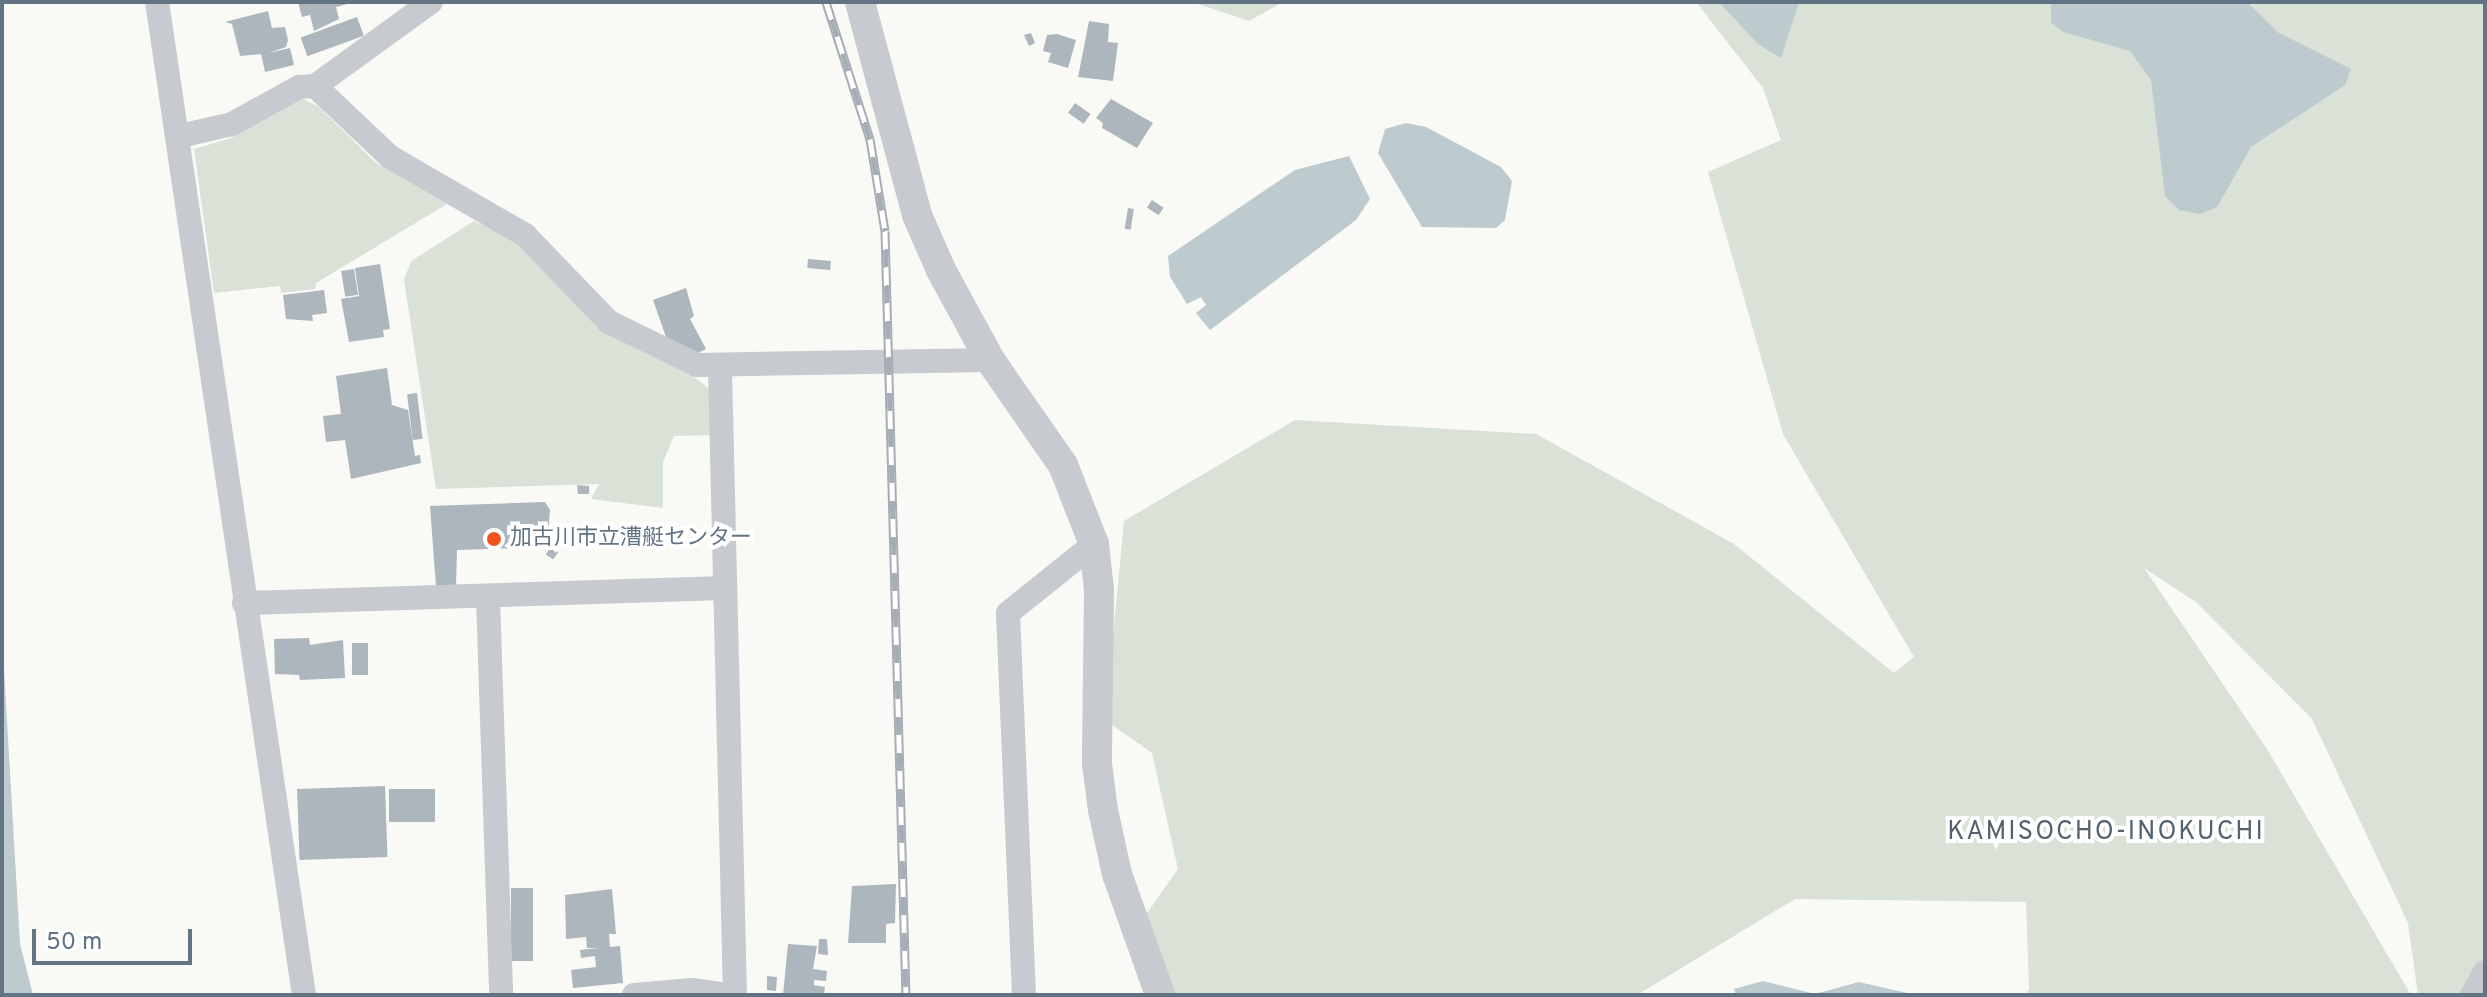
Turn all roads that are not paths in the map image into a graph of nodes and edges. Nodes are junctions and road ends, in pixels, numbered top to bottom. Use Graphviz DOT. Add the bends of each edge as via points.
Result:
graph roads {
  1 [pos="157,2"];
  2 [pos="431,2"];
  3 [pos="860,2"];
  4 [pos="315,86"];
  5 [pos="180,136"];
  6 [pos="990,360"];
  7 [pos="720,369"];
  8 [pos="1094,544"];
  9 [pos="725,588"];
  10 [pos="488,598"];
  11 [pos="244,603"];
  12 [pos="2485,972"];
  13 [pos="304,995"];
  14 [pos="501,995"];
  15 [pos="634,995"];
  16 [pos="727,995"];
  17 [pos="735,995"];
  18 [pos="1024,995"];
  19 [pos="1160,995"];
  20 [pos="2472,995"];
  1 -- 5 [label="street"];
  2 -- 4 [label="street"];
  3 -- 6 [label="street" via="917,215"];
  4 -- 5 [label="street" via="299,87 232,124"];
  4 -- 7 [label="street" via="390,157 525,235 609,322 697,365"];
  5 -- 11 [label="street"];
  6 -- 7 [label="street"];
  6 -- 8 [label="street" via="1063,465"];
  7 -- 9 [label="street"];
  8 -- 18 [label="street" via="1008,613"];
  8 -- 19 [label="street" via="1099,590 1097,764 1103,810 1117,874"];
  9 -- 10 [label="street"];
  9 -- 17 [label="street"];
  10 -- 11 [label="street"];
  10 -- 14 [label="street"];
  11 -- 13 [label="street"];
  12 -- 20 [label="street"];
  15 -- 16 [label="street" via="692,990"];
}
